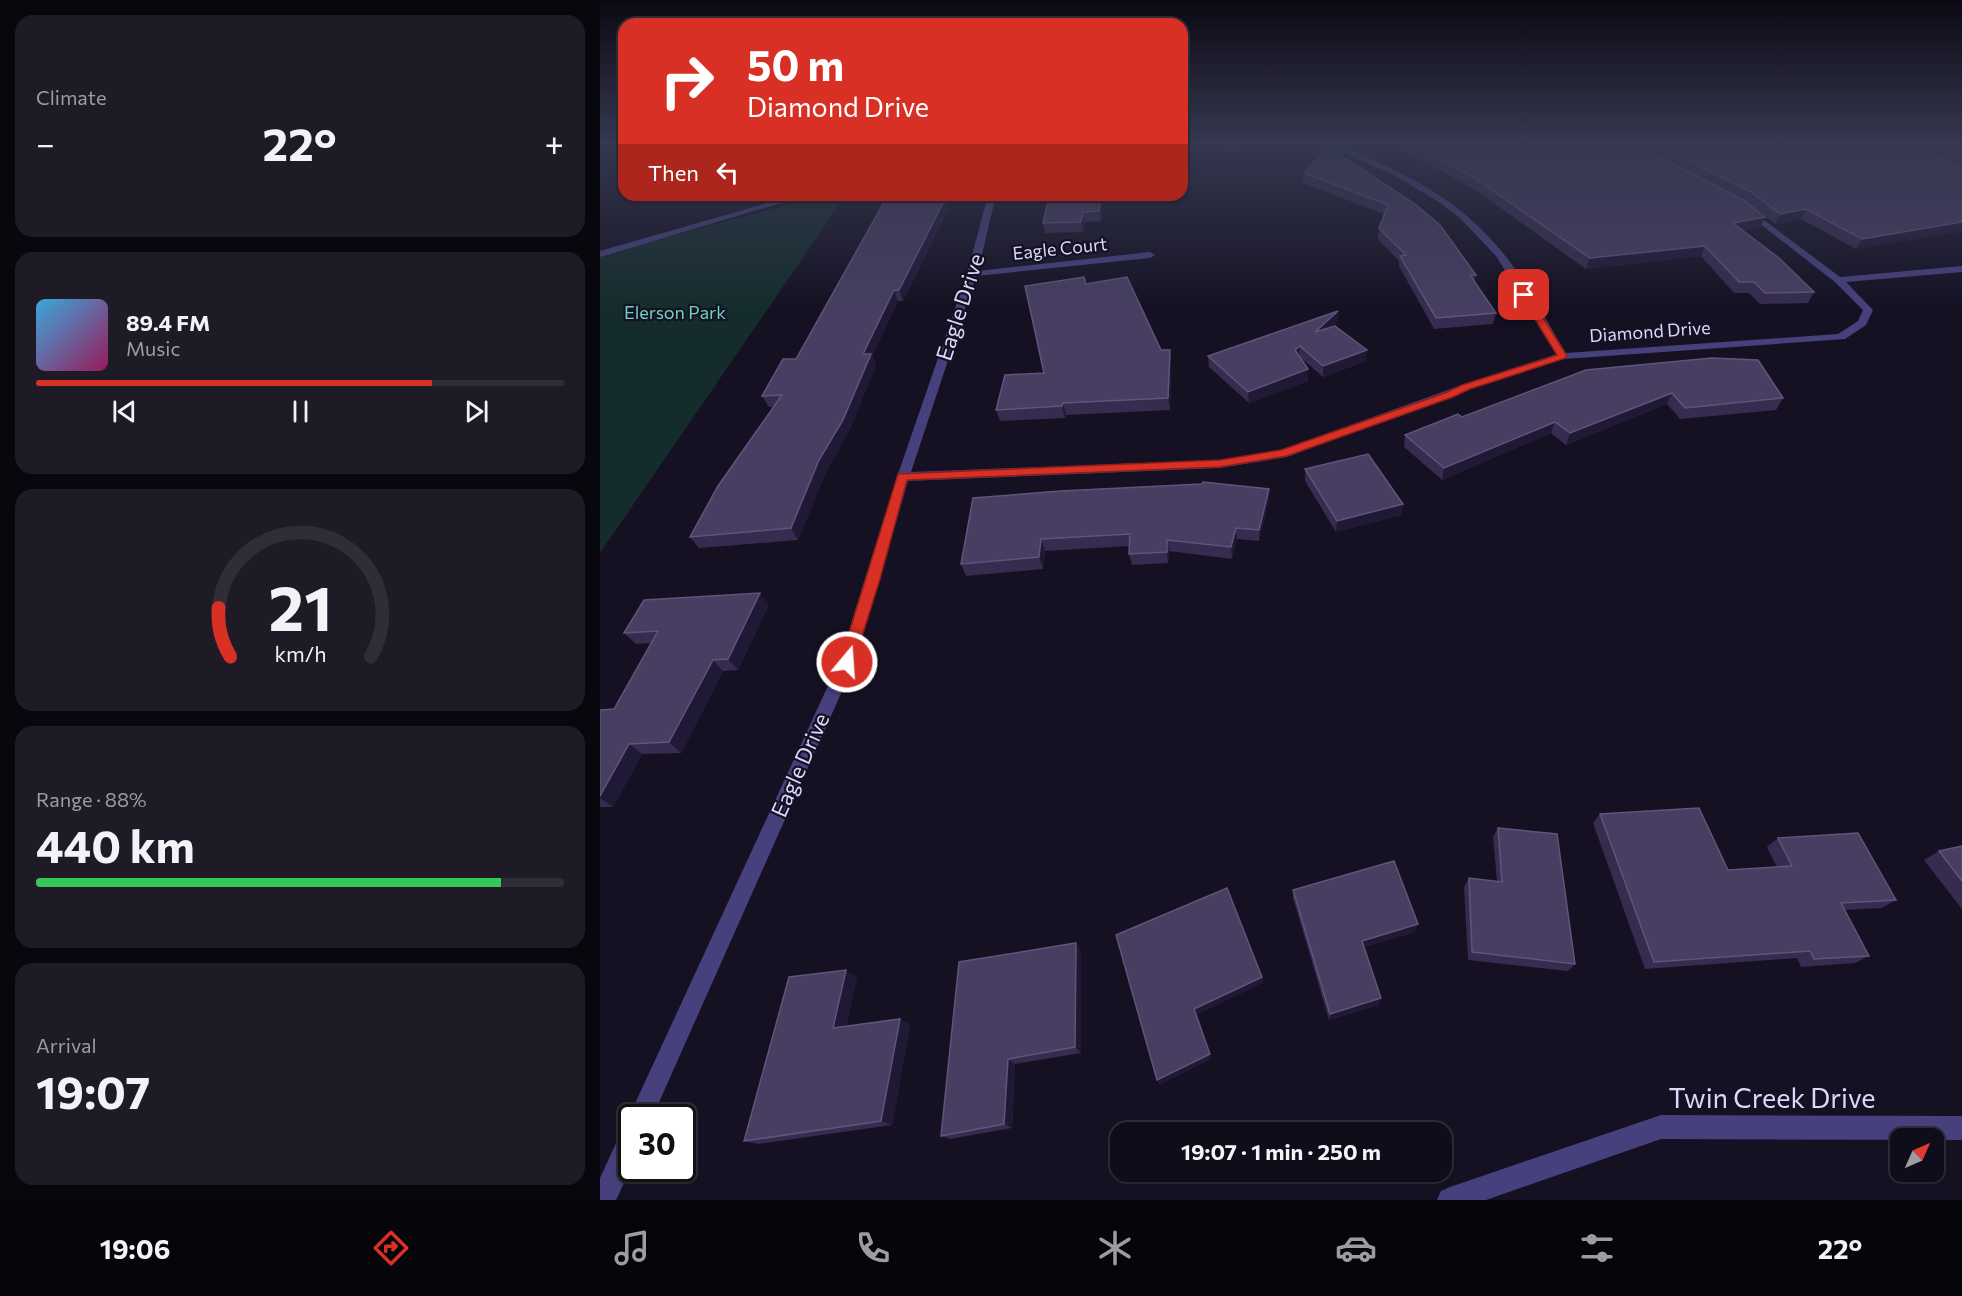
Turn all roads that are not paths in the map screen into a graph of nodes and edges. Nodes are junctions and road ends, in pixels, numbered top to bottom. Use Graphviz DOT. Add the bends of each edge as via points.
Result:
graph roads {
  1 [pos="1438,198"];
  2 [pos="783,201"];
  3 [pos="990,201"];
  4 [pos="1743,207"];
  5 [pos="600,254"];
  6 [pos="1150,255"];
  7 [pos="1962,269"];
  8 [pos="972,274"];
  9 [pos="1838,280"];
  10 [pos="1563,356"];
  11 [pos="903,477"];
  12 [pos="646,1104"];
  13 [pos="1962,1128"];
  14 [pos="618,1167"];
  15 [pos="603,1200"];
  16 [pos="1450,1200"];
  1 -- 10 [label="street" via="1482,234 1499,254"];
  2 -- 5 [label="street"];
  3 -- 8 [label="street, Eagle Drive"];
  4 -- 9 [label="street"];
  6 -- 8 [label="street, Eagle Court"];
  7 -- 9 [label="street"];
  8 -- 11 [label="street, Eagle Drive"];
  9 -- 10 [label="street, Diamond Drive" via="1868,310 1862,323 1841,337"];
  10 -- 11 [label="street, Diamond Drive" via="1283,454 1220,464"];
  11 -- 12 [label="street, Eagle Drive" via="847,662"];
  13 -- 16 [label="street, Twin Creek Drive" via="1661,1127"];
  14 -- 15 [label="street"];
}
